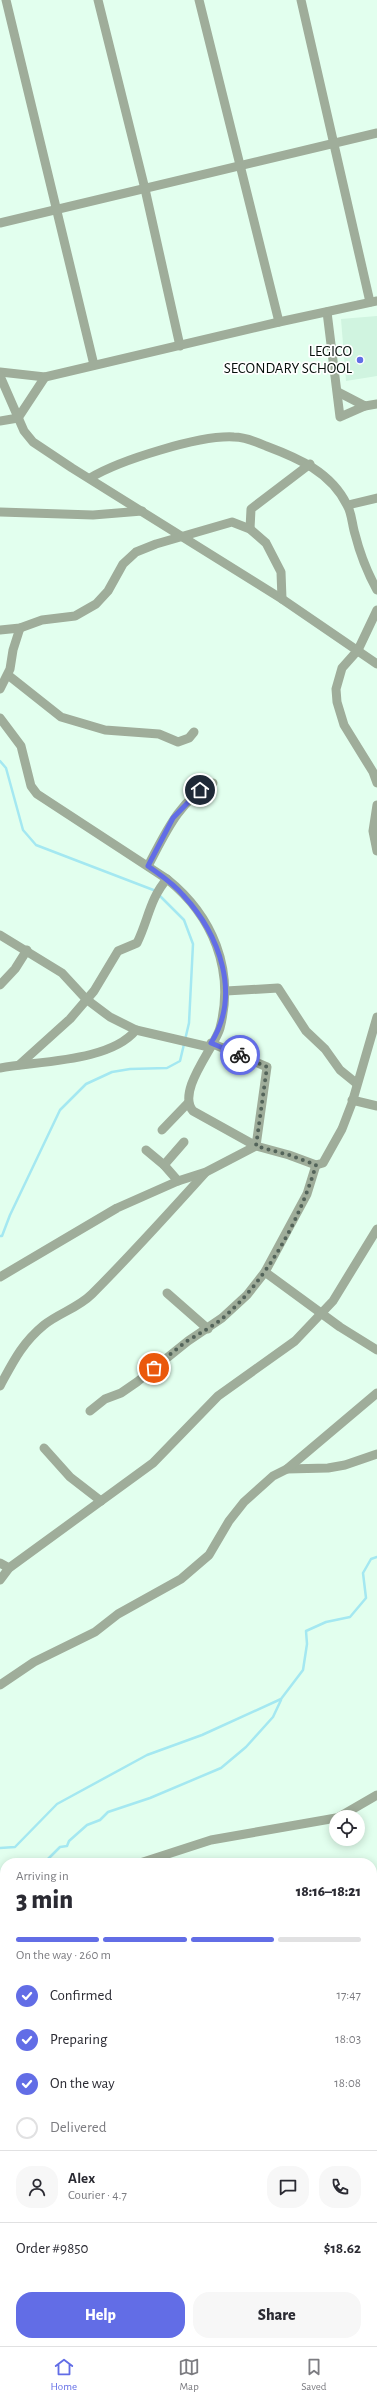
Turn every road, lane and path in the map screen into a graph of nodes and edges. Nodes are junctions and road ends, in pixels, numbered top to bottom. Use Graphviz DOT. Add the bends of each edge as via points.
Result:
graph roads {
  1 [pos="6,0"];
  2 [pos="98,0"];
  3 [pos="199,0"];
  4 [pos="301,0"];
  5 [pos="377,133"];
  6 [pos="334,143"];
  7 [pos="239,166"];
  8 [pos="145,189"];
  9 [pos="57,210"];
  10 [pos="0,223"];
  11 [pos="373,302"];
  12 [pos="327,312"];
  13 [pos="279,322"];
  14 [pos="180,346"];
  15 [pos="94,365"];
  16 [pos="0,372"];
  17 [pos="0,376"];
  18 [pos="45,377"];
  19 [pos="338,392"];
  20 [pos="377,404"];
  21 [pos="365,406"];
  22 [pos="18,418"];
  23 [pos="0,421"];
  24 [pos="310,464"];
  25 [pos="90,478"];
  26 [pos="377,498"];
  27 [pos="348,505"];
  28 [pos="142,511"];
  29 [pos="0,512"];
  30 [pos="250,529"];
  31 [pos="181,536"];
  32 [pos="377,590"];
  33 [pos="282,598"];
  34 [pos="377,610"];
  35 [pos="20,628"];
  36 [pos="0,630"];
  37 [pos="358,650"];
  38 [pos="377,664"];
  39 [pos="8,675"];
  40 [pos="0,690"];
  41 [pos="0,718"];
  42 [pos="194,732"];
  43 [pos="377,783"];
  44 [pos="213,784"];
  45 [pos="377,805"];
  46 [pos="377,851"];
  47 [pos="148,866"];
  48 [pos="164,883"];
  49 [pos="0,936"];
  50 [pos="27,950"];
  51 [pos="0,985"];
  52 [pos="226,991"];
  53 [pos="86,999"];
  54 [pos="377,1017"];
  55 [pos="136,1030"];
  56 [pos="210,1045"];
  57 [pos="19,1065"];
  58 [pos="0,1068"];
  59 [pos="356,1082"];
  60 [pos="352,1100"];
  61 [pos="188,1103"];
  62 [pos="377,1106"];
  63 [pos="162,1130"];
  64 [pos="184,1142"];
  65 [pos="256,1146"];
  66 [pos="146,1150"];
  67 [pos="164,1165"];
  68 [pos="316,1165"];
  69 [pos="206,1172"];
  70 [pos="178,1181"];
  71 [pos="377,1229"];
  72 [pos="265,1272"];
  73 [pos="0,1277"];
  74 [pos="167,1293"];
  75 [pos="323,1313"];
  76 [pos="208,1329"];
  77 [pos="377,1350"];
  78 [pos="0,1386"];
  79 [pos="377,1393"];
  80 [pos="90,1411"];
  81 [pos="44,1448"];
  82 [pos="377,1454"];
  83 [pos="287,1469"];
  84 [pos="102,1501"];
  85 [pos="0,1563"];
  86 [pos="9,1568"];
  87 [pos="0,1580"];
  88 [pos="0,1685"];
  89 [pos="377,1795"];
  90 [pos="351,1810"];
  91 [pos="329,1819"];
  92 [pos="163,1858"];
  1 -- 9 [label="street"];
  2 -- 8 [label="street"];
  3 -- 7 [label="street"];
  4 -- 6 [label="street"];
  5 -- 6 [label="street"];
  6 -- 7 [label="street"];
  6 -- 11 [label="street"];
  7 -- 8 [label="street"];
  7 -- 13 [label="street"];
  8 -- 9 [label="street"];
  8 -- 14 [label="street"];
  9 -- 10 [label="street"];
  9 -- 15 [label="street"];
  11 -- 12 [label="street"];
  12 -- 13 [label="street"];
  12 -- 19 [label="street"];
  13 -- 14 [label="street"];
  14 -- 15 [label="street"];
  15 -- 18 [label="street"];
  16 -- 18 [label="street"];
  17 -- 22 [label="street"];
  18 -- 22 [label="street"];
  19 -- 21 [label="street"];
  19 -- 21 [label="street" via="340,418"];
  20 -- 21 [label="street"];
  22 -- 23 [label="street"];
  22 -- 25 [label="street" via="33,442"];
  24 -- 25 [label="street" via="263,444 235,437 195,442 138,457 110,467"];
  24 -- 27 [label="street" via="327,479"];
  24 -- 30 [label="street" via="251,509"];
  25 -- 28 [label="street"];
  26 -- 27 [label="street"];
  27 -- 32 [label="street" via="360,554"];
  28 -- 29 [label="street" via="93,515"];
  28 -- 31 [label="street"];
  30 -- 31 [label="street" via="232,522"];
  30 -- 33 [label="street" via="272,551 280,572"];
  31 -- 33 [label="street"];
  31 -- 35 [label="street" via="136,552 123,564 108,591 85,611 75,616 42,620"];
  33 -- 37 [label="street"];
  34 -- 37 [label="street"];
  35 -- 36 [label="street"];
  35 -- 39 [label="street"];
  37 -- 38 [label="street"];
  37 -- 43 [label="street" via="342,668 338,677 337,702 344,725"];
  39 -- 40 [label="street"];
  39 -- 42 [label="street" via="55,713 70,720 105,730 159,734 178,742 189,738"];
  41 -- 47 [label="street" via="21,746 32,786 37,794"];
  44 -- 47 [label="street" via="200,790 173,818"];
  45 -- 46 [label="street" via="373,831"];
  47 -- 48 [label="street"];
  48 -- 52 [label="street" via="183,894 204,921 220,956 226,978"];
  48 -- 53 [label="street" via="155,894 137,943 118,951 102,979"];
  49 -- 50 [label="street"];
  50 -- 51 [label="street" via="15,969"];
  50 -- 53 [label="street" via="62,973"];
  52 -- 56 [label="street" via="219,1030"];
  52 -- 59 [label="street" via="278,988 306,1031 325,1049 340,1070"];
  53 -- 55 [label="street"];
  53 -- 57 [label="street" via="56,1034"];
  54 -- 59 [label="street"];
  55 -- 56 [label="street"];
  55 -- 57 [label="street" via="123,1043 90,1054"];
  56 -- 61 [label="street" via="190,1091"];
  56 -- 65 [label="street" via="267,1067"];
  57 -- 58 [label="street"];
  59 -- 60 [label="street"];
  60 -- 62 [label="street"];
  60 -- 68 [label="street" via="342,1129 323,1163"];
  61 -- 63 [label="street"];
  61 -- 65 [label="street" via="192,1111"];
  64 -- 67 [label="street"];
  65 -- 68 [label="street"];
  65 -- 69 [label="street"];
  66 -- 67 [label="street"];
  67 -- 70 [label="street"];
  68 -- 72 [label="street" via="307,1194"];
  69 -- 70 [label="street"];
  69 -- 78 [label="street" via="93,1293 70,1311 45,1324 25,1343 16,1354"];
  70 -- 73 [label="street" via="100,1216"];
  71 -- 75 [label="street"];
  72 -- 75 [label="street"];
  72 -- 76 [label="street" via="247,1295"];
  74 -- 76 [label="street"];
  75 -- 77 [label="street"];
  75 -- 84 [label="street" via="290,1344 218,1396 153,1463"];
  76 -- 80 [label="street" via="188,1341 129,1389 105,1399"];
  79 -- 83 [label="street"];
  81 -- 84 [label="street" via="64,1472"];
  82 -- 83 [label="street" via="339,1466"];
  83 -- 88 [label="street" via="273,1476 248,1498 228,1521 209,1555 181,1579 118,1614 95,1632 34,1662"];
  84 -- 86 [label="street"];
  85 -- 86 [label="street"];
  86 -- 87 [label="street"];
  89 -- 90 [label="street"];
  91 -- 92 [label="street" via="210,1840"];
}
